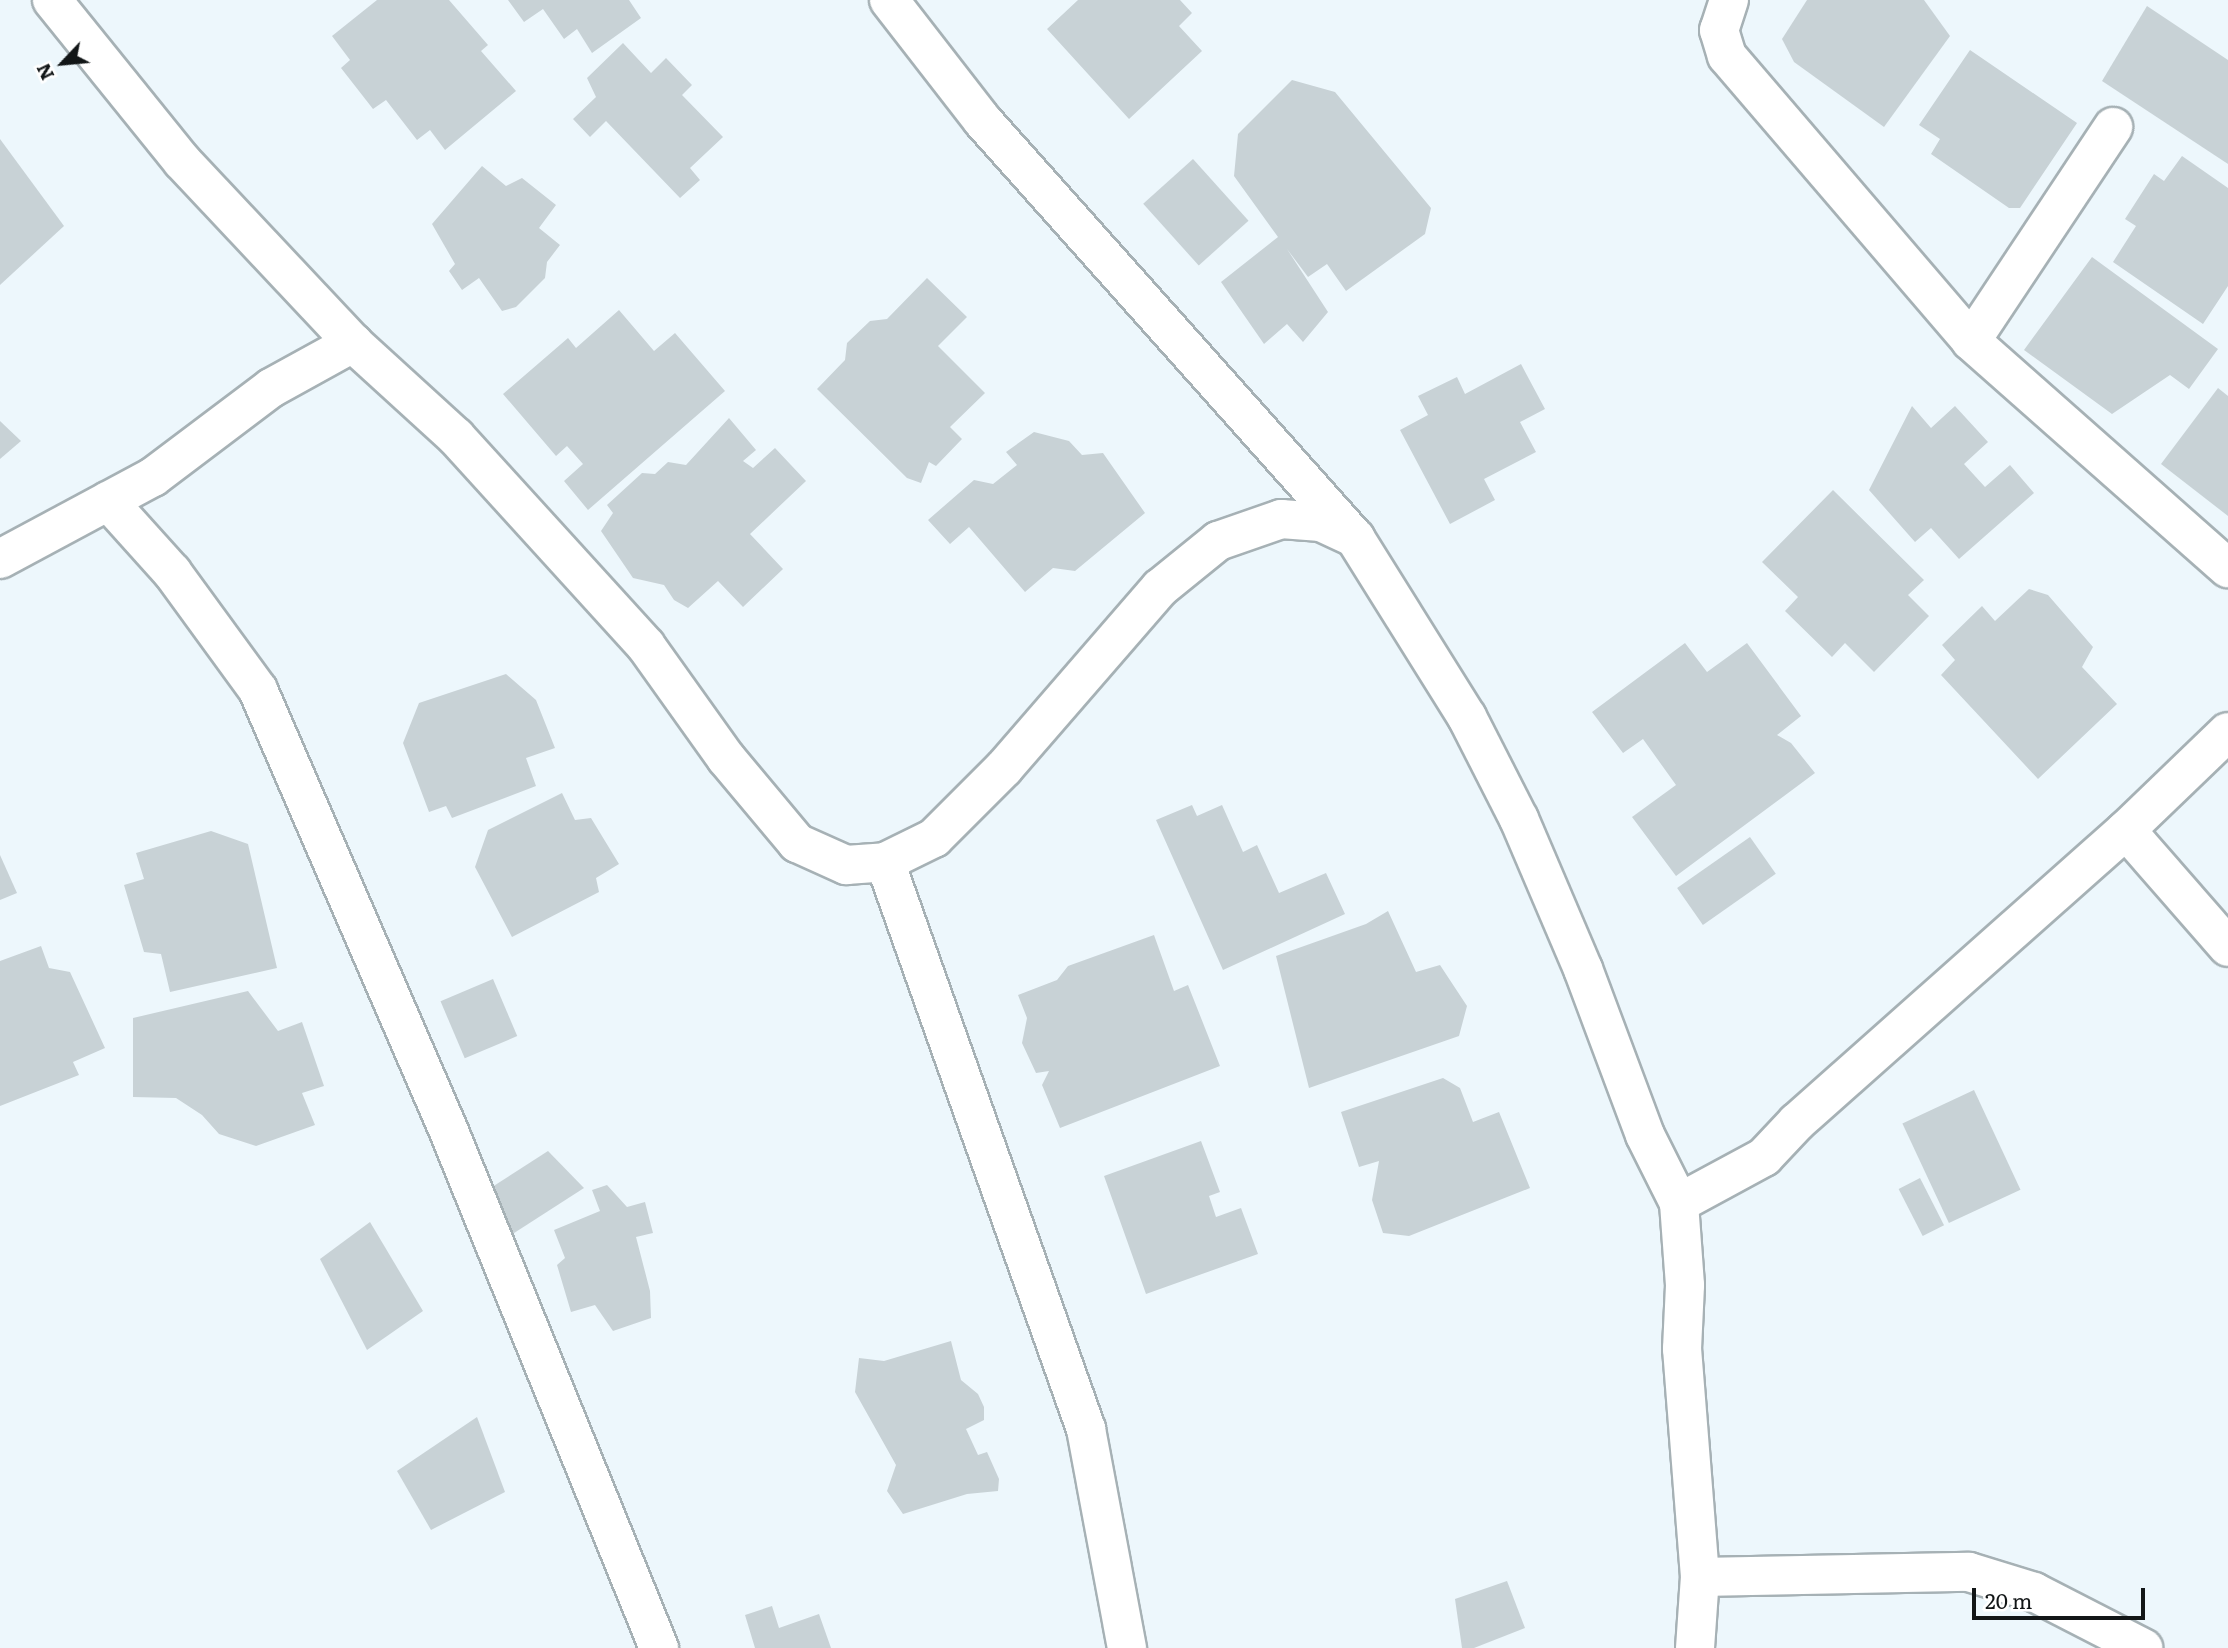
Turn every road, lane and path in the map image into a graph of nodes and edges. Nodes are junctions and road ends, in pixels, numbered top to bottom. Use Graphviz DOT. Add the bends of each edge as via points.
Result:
graph roads {
  1 [pos="52,0"];
  2 [pos="889,0"];
  3 [pos="1728,0"];
  4 [pos="2113,127"];
  5 [pos="1970,341"];
  6 [pos="353,343"];
  7 [pos="108,501"];
  8 [pos="1355,538"];
  9 [pos="0,559"];
  10 [pos="2228,568"];
  11 [pos="2228,732"];
  12 [pos="2126,830"];
  13 [pos="885,862"];
  14 [pos="2228,947"];
  15 [pos="1679,1203"];
  16 [pos="1700,1577"];
  17 [pos="659,1648"];
  18 [pos="1127,1648"];
  19 [pos="1695,1648"];
  20 [pos="2143,1648"];
  1 -- 6 [label="street" via="182,161"];
  2 -- 8 [label="street" via="982,120"];
  3 -- 5 [label="street" via="1719,30 1727,56"];
  4 -- 5 [label="street"];
  5 -- 10 [label="street"];
  6 -- 7 [label="street" via="271,388 153,477"];
  6 -- 13 [label="street" via="456,437 646,646 726,758 797,842 846,865"];
  7 -- 9 [label="street"];
  7 -- 17 [label="street" via="172,572 258,690 450,1134"];
  8 -- 13 [label="street" via="1321,522 1281,519 1219,541 1160,588 1004,768 934,838"];
  8 -- 15 [label="street" via="1467,717 1519,820 1583,969 1645,1135"];
  11 -- 12 [label="street"];
  12 -- 14 [label="street"];
  12 -- 15 [label="street" via="1797,1122 1764,1157"];
  13 -- 18 [label="street" via="1086,1429"];
  15 -- 16 [label="street" via="1685,1285 1682,1349"];
  16 -- 19 [label="street"];
  16 -- 20 [label="street" via="1969,1572 2034,1592"];
}
